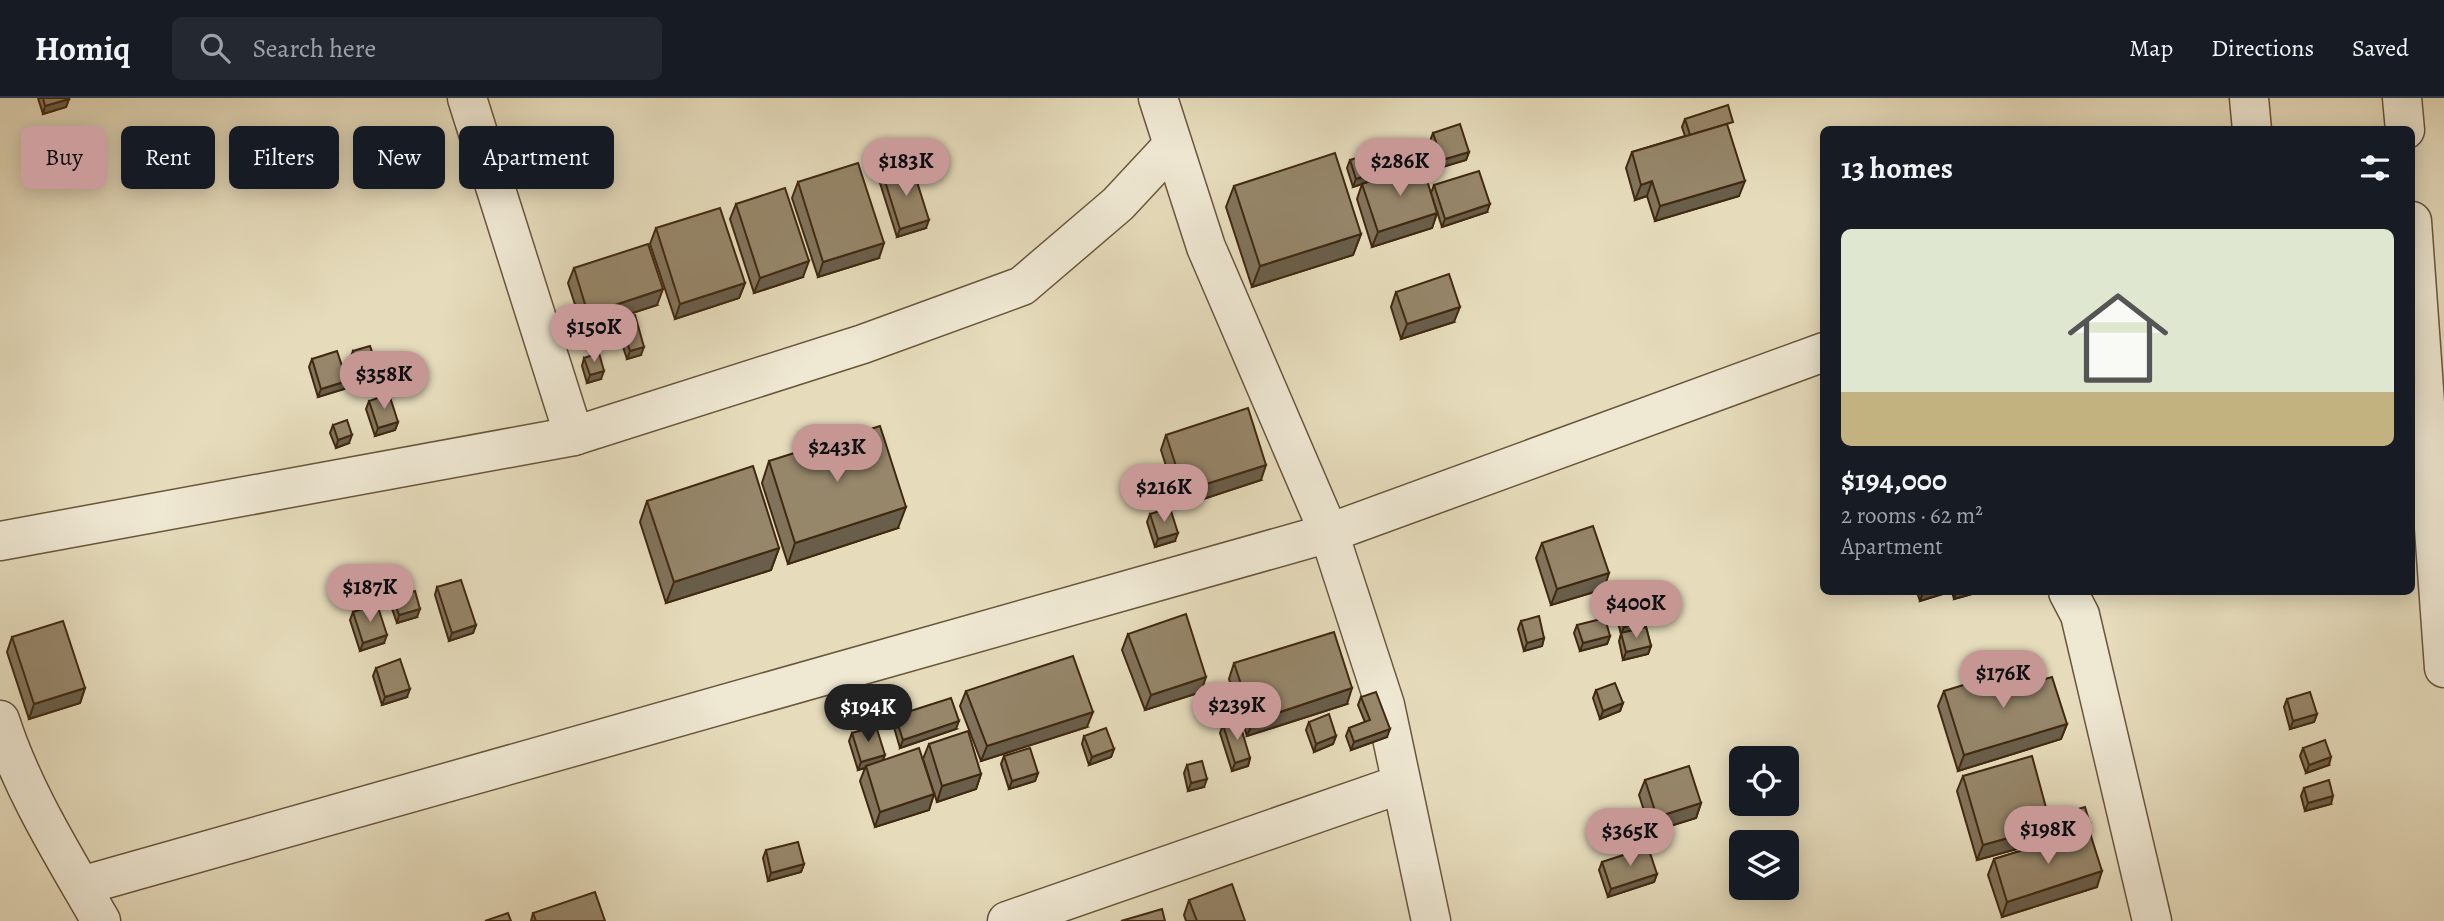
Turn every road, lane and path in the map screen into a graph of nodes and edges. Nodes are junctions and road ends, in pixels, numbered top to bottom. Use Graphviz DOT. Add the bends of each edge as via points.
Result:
graph roads {
  1 [pos="467,98"];
  2 [pos="1158,98"];
  3 [pos="2249,98"];
  4 [pos="2402,98"];
  5 [pos="2252,126"];
  6 [pos="2405,126"];
  7 [pos="1172,146"];
  8 [pos="2415,228"];
  9 [pos="2430,266"];
  10 [pos="1820,353"];
  11 [pos="574,436"];
  12 [pos="1329,533"];
  13 [pos="0,541"];
  14 [pos="2070,595"];
  15 [pos="2444,668"];
  16 [pos="0,720"];
  17 [pos="1401,784"];
  18 [pos="81,886"];
  19 [pos="101,921"];
  20 [pos="1007,921"];
  21 [pos="1431,921"];
  22 [pos="2152,921"];
  1 -- 11 [label="street"];
  2 -- 7 [label="street"];
  3 -- 5 [label="street"];
  4 -- 6 [label="street"];
  7 -- 11 [label="street" via="1118,204 1022,286 863,344"];
  7 -- 12 [label="street" via="1206,247"];
  8 -- 9 [label="street"];
  9 -- 15 [label="street"];
  10 -- 12 [label="street"];
  11 -- 13 [label="street"];
  12 -- 17 [label="street" via="1385,705"];
  12 -- 18 [label="street"];
  14 -- 22 [label="street" via="2080,615"];
  16 -- 18 [label="street" via="12,758"];
  17 -- 20 [label="street"];
  17 -- 21 [label="street"];
  18 -- 19 [label="street"];
}
